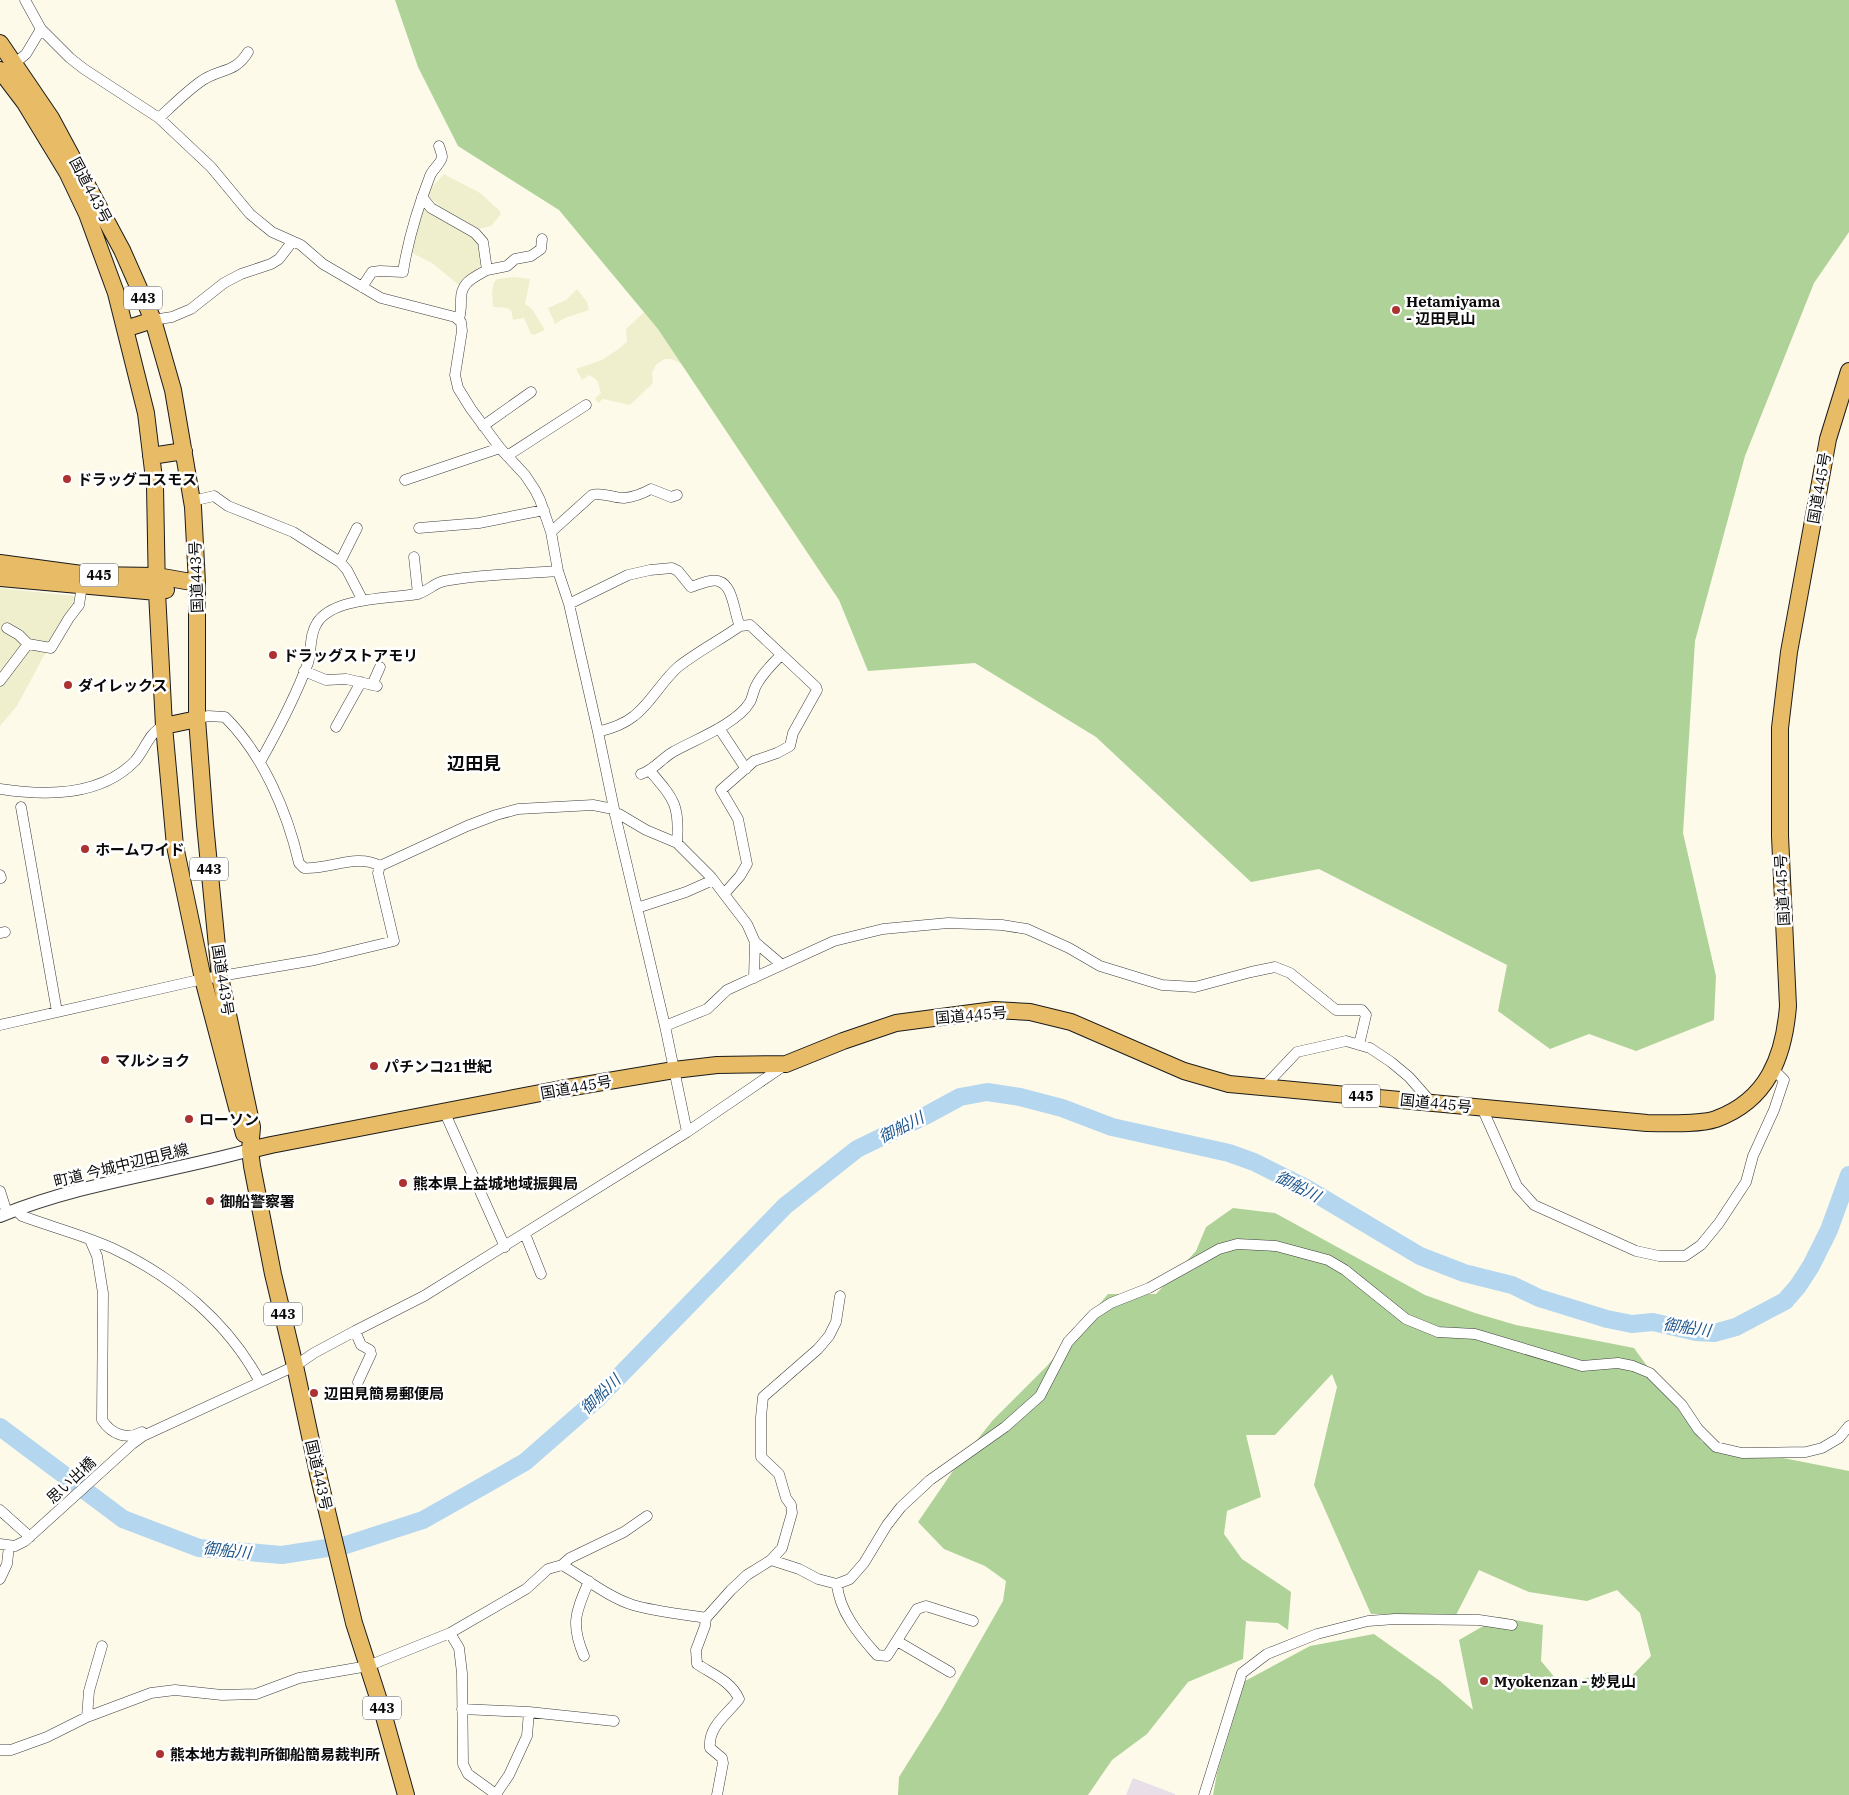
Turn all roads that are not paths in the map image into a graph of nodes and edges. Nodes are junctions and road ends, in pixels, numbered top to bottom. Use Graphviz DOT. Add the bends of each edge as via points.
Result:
graph roads {
  1 [pos="24,0"];
  2 [pos="41,29"];
  3 [pos="0,43"];
  4 [pos="248,52"];
  5 [pos="4,69"];
  6 [pos="159,118"];
  7 [pos="440,146"];
  8 [pos="422,197"];
  9 [pos="542,239"];
  10 [pos="292,242"];
  11 [pos="487,270"];
  12 [pos="362,287"];
  13 [pos="459,318"];
  14 [pos="153,320"];
  15 [pos="125,330"];
  16 [pos="1849,370"];
  17 [pos="531,392"];
  18 [pos="586,404"];
  19 [pos="483,426"];
  20 [pos="184,451"];
  21 [pos="503,452"];
  22 [pos="152,456"];
  23 [pos="405,480"];
  24 [pos="677,496"];
  25 [pos="192,501"];
  26 [pos="544,510"];
  27 [pos="356,528"];
  28 [pos="419,528"];
  29 [pos="551,532"];
  30 [pos="414,557"];
  31 [pos="340,562"];
  32 [pos="0,563"];
  33 [pos="558,571"];
  34 [pos="0,578"];
  35 [pos="197,583"];
  36 [pos="157,584"];
  37 [pos="82,586"];
  38 [pos="418,594"];
  39 [pos="362,599"];
  40 [pos="568,604"];
  41 [pos="740,626"];
  42 [pos="7,628"];
  43 [pos="28,644"];
  44 [pos="781,655"];
  45 [pos="380,668"];
  46 [pos="304,671"];
  47 [pos="0,681"];
  48 [pos="361,682"];
  49 [pos="197,719"];
  50 [pos="164,726"];
  51 [pos="336,728"];
  52 [pos="719,728"];
  53 [pos="598,732"];
  54 [pos="260,762"];
  55 [pos="746,769"];
  56 [pos="0,789"];
  57 [pos="21,807"];
  58 [pos="614,811"];
  59 [pos="677,843"];
  60 [pos="380,866"];
  61 [pos="713,880"];
  62 [pos="724,894"];
  63 [pos="637,908"];
  64 [pos="755,942"];
  65 [pos="782,965"];
  66 [pos="220,977"];
  67 [pos="754,978"];
  68 [pos="203,979"];
  69 [pos="57,1012"];
  70 [pos="0,1026"];
  71 [pos="665,1026"];
  72 [pos="1359,1045"];
  73 [pos="786,1064"];
  74 [pos="674,1070"];
  75 [pos="1774,1070"];
  76 [pos="1263,1088"];
  77 [pos="1431,1102"];
  78 [pos="1482,1108"];
  79 [pos="444,1111"];
  80 [pos="687,1132"];
  81 [pos="250,1150"];
  82 [pos="0,1191"];
  83 [pos="8,1213"];
  84 [pos="525,1234"];
  85 [pos="90,1240"];
  86 [pos="505,1247"];
  87 [pos="541,1274"];
  88 [pos="840,1296"];
  89 [pos="355,1331"];
  90 [pos="295,1366"];
  91 [pos="260,1382"];
  92 [pos="358,1382"];
  93 [pos="1849,1426"];
  94 [pos="152,1431"];
  95 [pos="0,1510"];
  96 [pos="647,1516"];
  97 [pos="32,1536"];
  98 [pos="4,1545"];
  99 [pos="771,1560"];
  100 [pos="562,1565"];
  101 [pos="0,1579"];
  102 [pos="589,1580"];
  103 [pos="837,1584"];
  104 [pos="706,1618"];
  105 [pos="973,1621"];
  106 [pos="1512,1624"];
  107 [pos="450,1633"];
  108 [pos="897,1641"];
  109 [pos="102,1646"];
  110 [pos="584,1656"];
  111 [pos="368,1666"];
  112 [pos="950,1672"];
  113 [pos="462,1709"];
  114 [pos="529,1712"];
  115 [pos="87,1718"];
  116 [pos="614,1721"];
  117 [pos="0,1750"];
  118 [pos="406,1795"];
  119 [pos="497,1795"];
  120 [pos="716,1795"];
  121 [pos="1204,1795"];
  1 -- 2 [label="street"];
  2 -- 5 [label="street" via="26,54"];
  2 -- 6 [label="street" via="84,69"];
  3 -- 5 [label="highway, 国道443号 / 443"];
  4 -- 6 [label="street" via="243,62 200,82"];
  5 -- 14 [label="highway, 国道443号 / 443" via="51,118 122,250"];
  5 -- 15 [label="highway, 国道443号 / 443" via="67,172 87,214 116,293"];
  6 -- 10 [label="street" via="211,167 250,214 272,232"];
  7 -- 8 [label="street" via="442,157 433,169"];
  8 -- 11 [label="street" via="432,208 475,233 483,242"];
  8 -- 12 [label="street" via="403,272 372,272"];
  9 -- 11 [label="street" via="541,250 537,253 507,266"];
  10 -- 12 [label="street"];
  10 -- 14 [label="street" via="279,259 224,283 191,309"];
  11 -- 13 [label="street" via="469,281 460,292"];
  12 -- 13 [label="street" via="381,298"];
  13 -- 19 [label="street" via="462,331 455,375 463,399"];
  14 -- 15 [label="highway"];
  14 -- 20 [label="highway, 国道443号 / 443" via="173,390"];
  15 -- 22 [label="highway, 国道443号 / 443" via="146,413"];
  16 -- 75 [label="highway, 国道445号 / 445" via="1828,440 1789,652 1780,728 1780,836 1788,1006"];
  17 -- 19 [label="street"];
  18 -- 21 [label="street"];
  19 -- 21 [label="street"];
  20 -- 22 [label="highway"];
  20 -- 25 [label="highway, 国道443号 / 443"];
  21 -- 23 [label="street"];
  21 -- 26 [label="street" via="524,475"];
  22 -- 36 [label="highway, 国道443号 / 443"];
  24 -- 29 [label="street" via="651,490 622,498 600,493 592,495"];
  25 -- 31 [label="street" via="214,496 228,506 293,532"];
  25 -- 35 [label="highway, 国道443号 / 443"];
  26 -- 28 [label="street" via="479,523"];
  26 -- 29 [label="street"];
  27 -- 31 [label="street"];
  29 -- 33 [label="street"];
  30 -- 38 [label="street"];
  31 -- 39 [label="street"];
  32 -- 36 [label="highway, 445"];
  33 -- 38 [label="street" via="441,581"];
  33 -- 40 [label="street"];
  34 -- 37 [label="highway, 445"];
  35 -- 36 [label="highway, 445"];
  35 -- 49 [label="highway, 国道443号 / 443"];
  36 -- 37 [label="highway, 445"];
  36 -- 50 [label="highway, 国道443号 / 443"];
  37 -- 43 [label="street" via="80,605 51,648"];
  38 -- 39 [label="street"];
  39 -- 46 [label="street" via="333,610 317,623"];
  40 -- 41 [label="street" via="628,575 672,568 691,587 712,580 726,584"];
  40 -- 53 [label="street"];
  41 -- 44 [label="street" via="750,626"];
  41 -- 53 [label="street" via="678,668 633,717"];
  42 -- 43 [label="street"];
  43 -- 47 [label="street"];
  44 -- 52 [label="street" via="756,685 750,702"];
  44 -- 55 [label="street" via="817,690 793,733 790,746 754,761"];
  45 -- 48 [label="street" via="374,686"];
  46 -- 48 [label="street" via="326,680"];
  46 -- 54 [label="street" via="288,710"];
  48 -- 51 [label="street"];
  49 -- 50 [label="highway"];
  49 -- 54 [label="street" via="225,717"];
  49 -- 66 [label="highway, 国道443号 / 443"];
  50 -- 56 [label="street" via="151,735 126,769 92,787 62,793"];
  50 -- 68 [label="highway, 国道443号 / 443" via="175,846"];
  52 -- 55 [label="street"];
  52 -- 59 [label="street" via="672,753 646,772 666,789 676,807 679,821"];
  53 -- 58 [label="street"];
  54 -- 60 [label="street" via="301,866 316,868 366,860"];
  55 -- 62 [label="street" via="722,790 738,819 747,864"];
  57 -- 69 [label="street"];
  58 -- 59 [label="street"];
  58 -- 60 [label="street" via="593,805 510,811 466,826"];
  58 -- 63 [label="street"];
  59 -- 61 [label="street"];
  60 -- 66 [label="street" via="378,873 394,940 315,960"];
  61 -- 62 [label="street"];
  61 -- 63 [label="street"];
  62 -- 64 [label="street" via="747,924"];
  63 -- 71 [label="street"];
  64 -- 65 [label="street"];
  64 -- 67 [label="street"];
  65 -- 67 [label="street"];
  65 -- 72 [label="street" via="834,941 884,929 948,923 1002,925 1027,929 1100,966 1162,985 1194,987 1274,967 1290,973 1336,1010 1362,1010 1366,1015"];
  66 -- 68 [label="street"];
  66 -- 81 [label="highway, 国道443号 / 443" via="252,1127"];
  67 -- 71 [label="street" via="727,990 707,1009"];
  68 -- 69 [label="street"];
  68 -- 81 [label="highway, 国道443号 / 443" via="242,1131"];
  69 -- 70 [label="street"];
  71 -- 74 [label="street"];
  72 -- 76 [label="street" via="1346,1041 1296,1052"];
  72 -- 77 [label="street" via="1370,1048 1391,1062"];
  73 -- 74 [label="highway, 国道445号 / 445" via="717,1065"];
  73 -- 76 [label="highway, 国道445号 / 445" via="896,1022 994,1010 1030,1012 1071,1022 1184,1071 1229,1084"];
  73 -- 80 [label="street"];
  74 -- 79 [label="highway, 国道445号 / 445"];
  74 -- 80 [label="street"];
  75 -- 78 [label="highway, 国道445号 / 445" via="1750,1100 1715,1119 1647,1123"];
  75 -- 78 [label="street" via="1784,1080 1753,1156 1746,1182 1701,1245 1685,1256 1636,1252 1534,1205 1517,1186"];
  76 -- 77 [label="highway, 国道445号 / 445"];
  77 -- 78 [label="highway, 国道445号 / 445"];
  79 -- 81 [label="highway, 国道445号 / 445"];
  79 -- 86 [label="street"];
  80 -- 84 [label="street"];
  81 -- 83 [label="street, 町道 今城中辺田見線" via="94,1187"];
  81 -- 90 [label="highway, 国道443号 / 443" via="273,1274"];
  82 -- 83 [label="street"];
  83 -- 85 [label="street"];
  84 -- 86 [label="street"];
  84 -- 87 [label="street"];
  85 -- 91 [label="street" via="155,1272 201,1306 231,1336"];
  85 -- 94 [label="street" via="97,1256 103,1294 102,1420 110,1429 128,1437 150,1427"];
  86 -- 89 [label="street" via="424,1296"];
  88 -- 99 [label="street" via="836,1322 829,1336 763,1397 761,1457 779,1474 792,1513 782,1548"];
  89 -- 90 [label="street"];
  89 -- 92 [label="street" via="361,1345 371,1354"];
  90 -- 91 [label="street"];
  90 -- 111 [label="highway, 国道443号 / 443" via="318,1478"];
  91 -- 94 [label="street"];
  93 -- 103 [label="street" via="1839,1438 1822,1448 1806,1452 1742,1453 1716,1446 1650,1373 1634,1366 1618,1362 1582,1366 1475,1334 1438,1332 1406,1318 1328,1260 1276,1246 1237,1244 1219,1249 1094,1314 1068,1342 1040,1396 1005,1427 930,1480 901,1507 850,1579"];
  94 -- 97 [label="street, 思い出橋" via="127,1448"];
  95 -- 97 [label="street"];
  96 -- 100 [label="street"];
  97 -- 98 [label="street, 思い出橋" via="20,1544"];
  98 -- 101 [label="street" via="7,1564"];
  99 -- 103 [label="street"];
  99 -- 104 [label="street" via="742,1580"];
  100 -- 102 [label="street"];
  100 -- 107 [label="street" via="548,1569 526,1589"];
  102 -- 104 [label="street" via="612,1596 632,1604"];
  102 -- 110 [label="street" via="575,1626"];
  103 -- 108 [label="street" via="850,1619 877,1655 887,1656"];
  104 -- 120 [label="street" via="696,1650 696,1664 724,1680 739,1699 714,1727 709,1738 710,1748 722,1758 723,1763"];
  105 -- 108 [label="street" via="926,1606 917,1609"];
  106 -- 121 [label="street" via="1479,1620 1368,1621 1317,1634 1267,1654 1242,1673"];
  107 -- 111 [label="street"];
  107 -- 113 [label="street" via="459,1648"];
  108 -- 112 [label="street"];
  109 -- 115 [label="street" via="89,1692"];
  111 -- 115 [label="street" via="299,1678 256,1694 222,1695 175,1690 150,1693"];
  111 -- 118 [label="highway, 国道443号 / 443"];
  113 -- 114 [label="street"];
  113 -- 119 [label="street" via="465,1770"];
  114 -- 116 [label="street"];
  114 -- 119 [label="street" via="527,1736"];
  115 -- 117 [label="street" via="47,1737 11,1750"];
}
